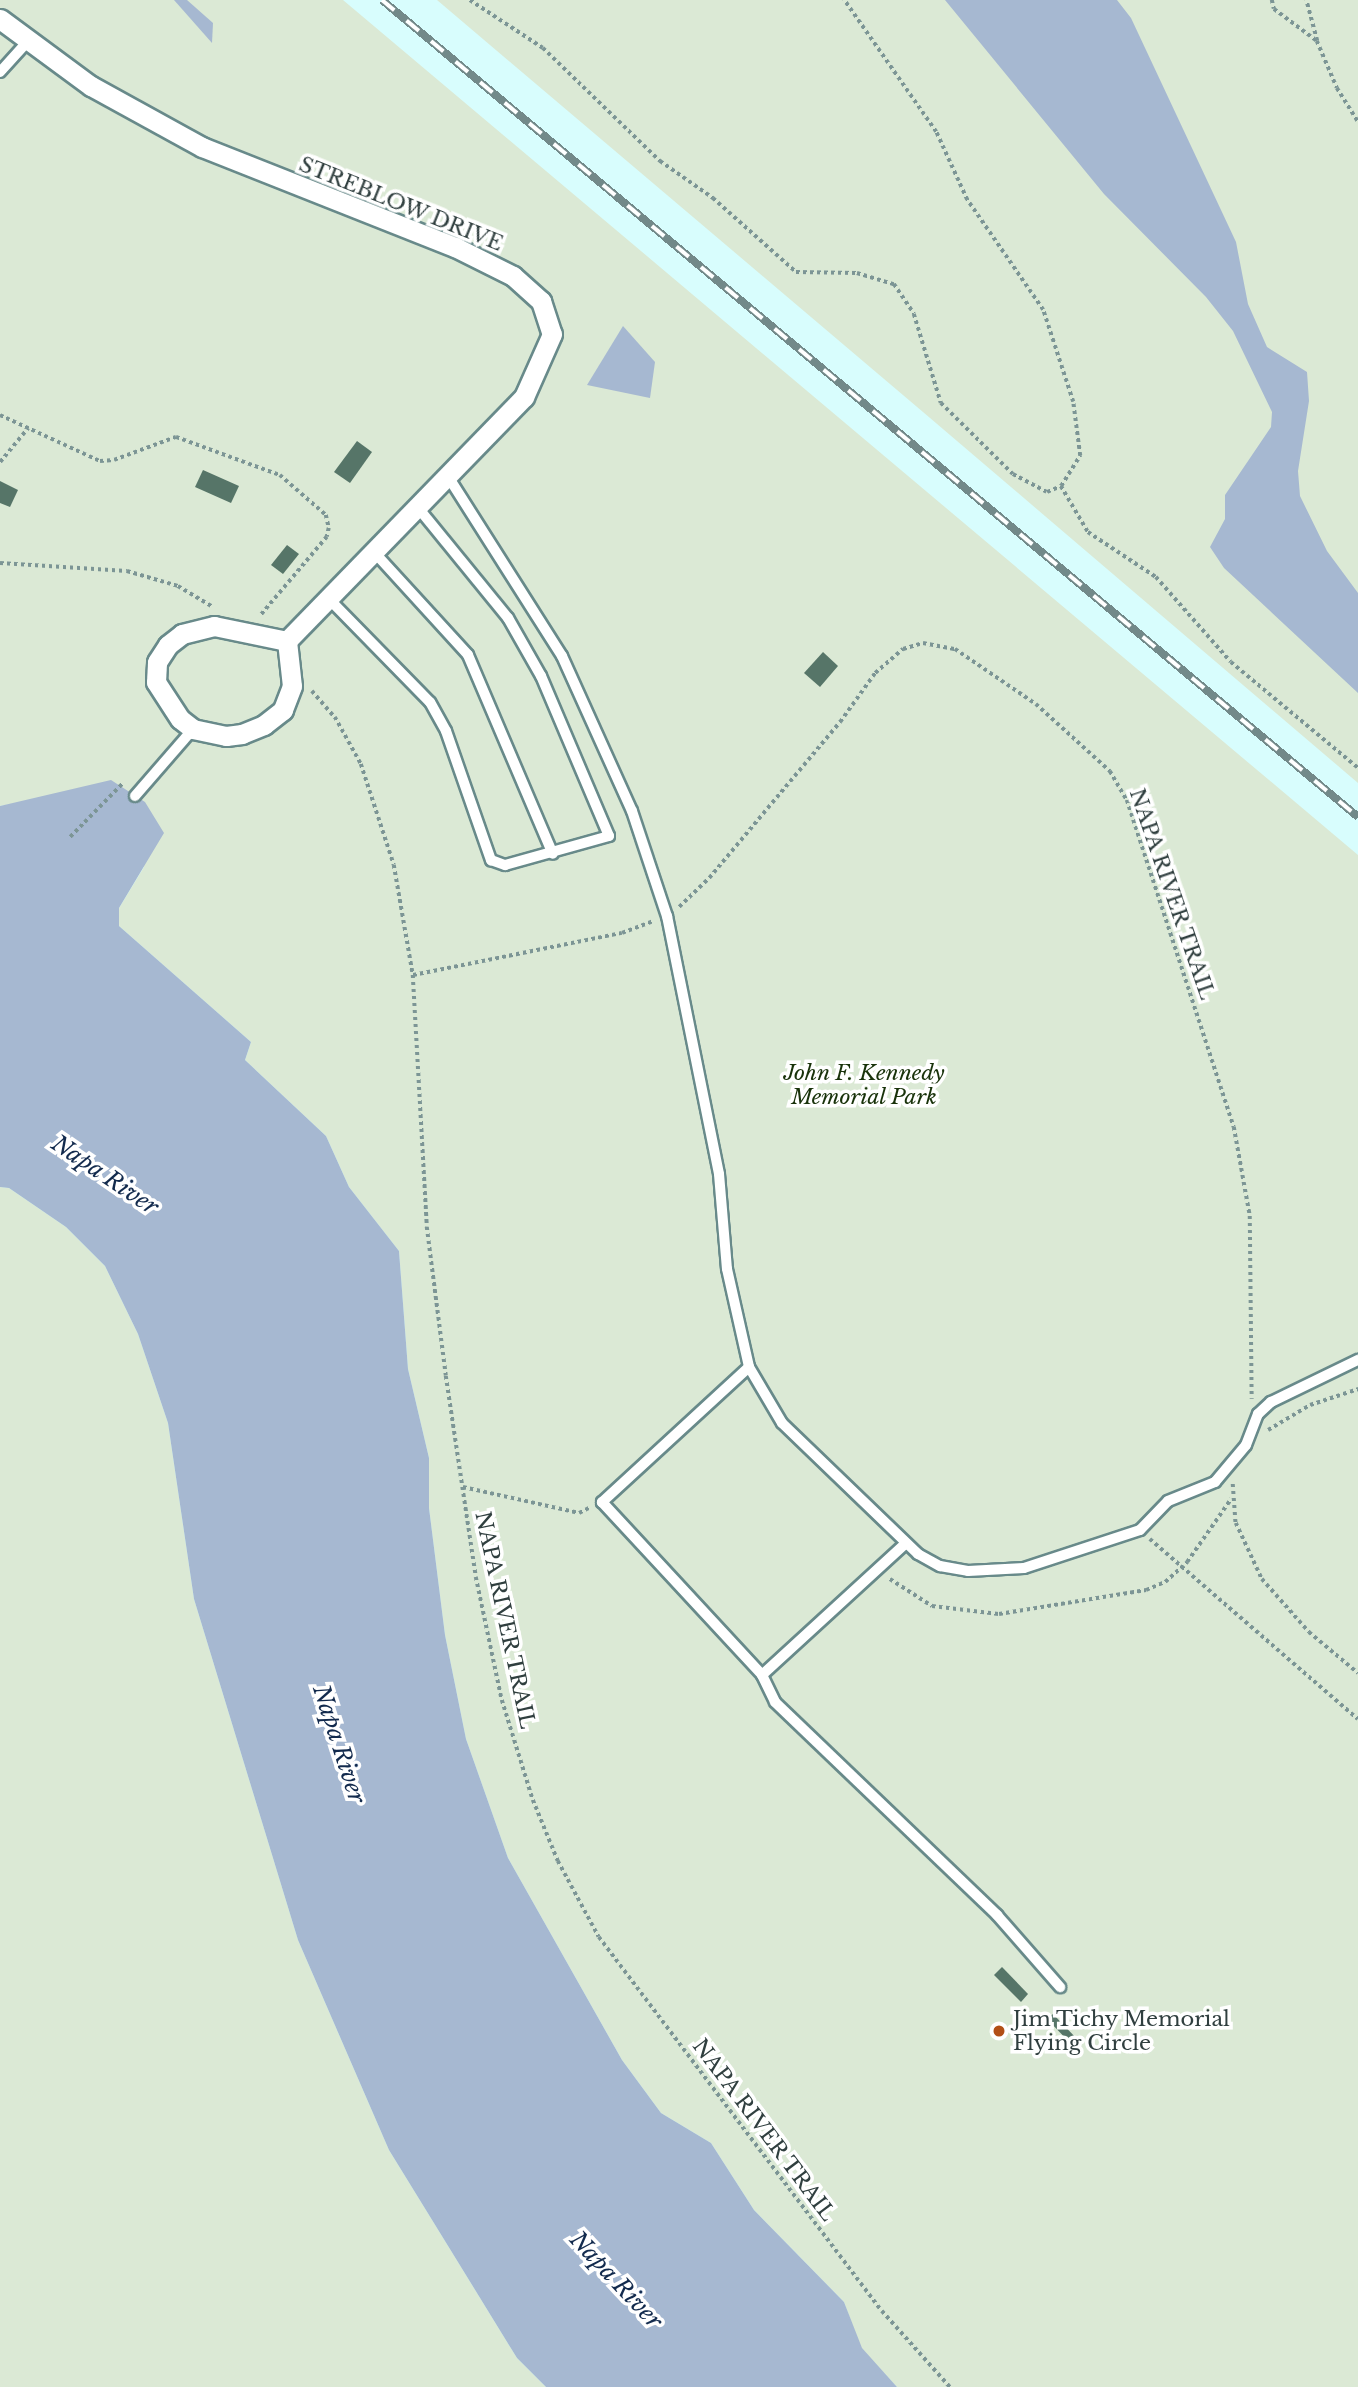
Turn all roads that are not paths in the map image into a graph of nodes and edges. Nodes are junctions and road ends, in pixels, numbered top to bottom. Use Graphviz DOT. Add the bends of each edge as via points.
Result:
graph roads {
  1 [pos="0,19"];
  2 [pos="28,41"];
  3 [pos="0,72"];
  4 [pos="449,478"];
  5 [pos="419,509"];
  6 [pos="375,553"];
  7 [pos="329,599"];
  8 [pos="287,642"];
  9 [pos="193,729"];
  10 [pos="135,796"];
  11 [pos="553,854"];
  12 [pos="1358,1360"];
  13 [pos="749,1367"];
  14 [pos="906,1543"];
  15 [pos="762,1675"];
  16 [pos="1060,1987"];
  1 -- 2 [label="street, STREBLOW DRIVE"];
  2 -- 3 [label="lane"];
  2 -- 4 [label="street, STREBLOW DRIVE" via="91,86 202,147 454,247 530,288 546,313 552,334 549,349 524,397"];
  4 -- 5 [label="street, STREBLOW DRIVE"];
  4 -- 13 [label="lane" via="562,656 632,811 667,916 719,1174 727,1269"];
  5 -- 6 [label="street, STREBLOW DRIVE"];
  5 -- 11 [label="lane" via="508,618 541,676 593,790 609,836"];
  6 -- 7 [label="street, STREBLOW DRIVE"];
  6 -- 11 [label="lane" via="468,655"];
  7 -- 8 [label="street, STREBLOW DRIVE"];
  7 -- 11 [label="lane" via="429,702 446,731 491,860 505,865"];
  8 -- 9 [label="street" via="292,687 283,710 264,725 226,736"];
  8 -- 9 [label="street" via="214,626 182,634 157,662 156,682 180,719"];
  9 -- 10 [label="lane"];
  12 -- 14 [label="lane" via="1271,1402 1258,1414 1246,1445 1215,1482 1168,1501 1140,1531 1024,1568 979,1571 940,1566"];
  13 -- 14 [label="lane" via="782,1423"];
  13 -- 15 [label="lane" via="602,1502"];
  14 -- 15 [label="lane"];
  15 -- 16 [label="lane" via="775,1702 988,1905"];
}
